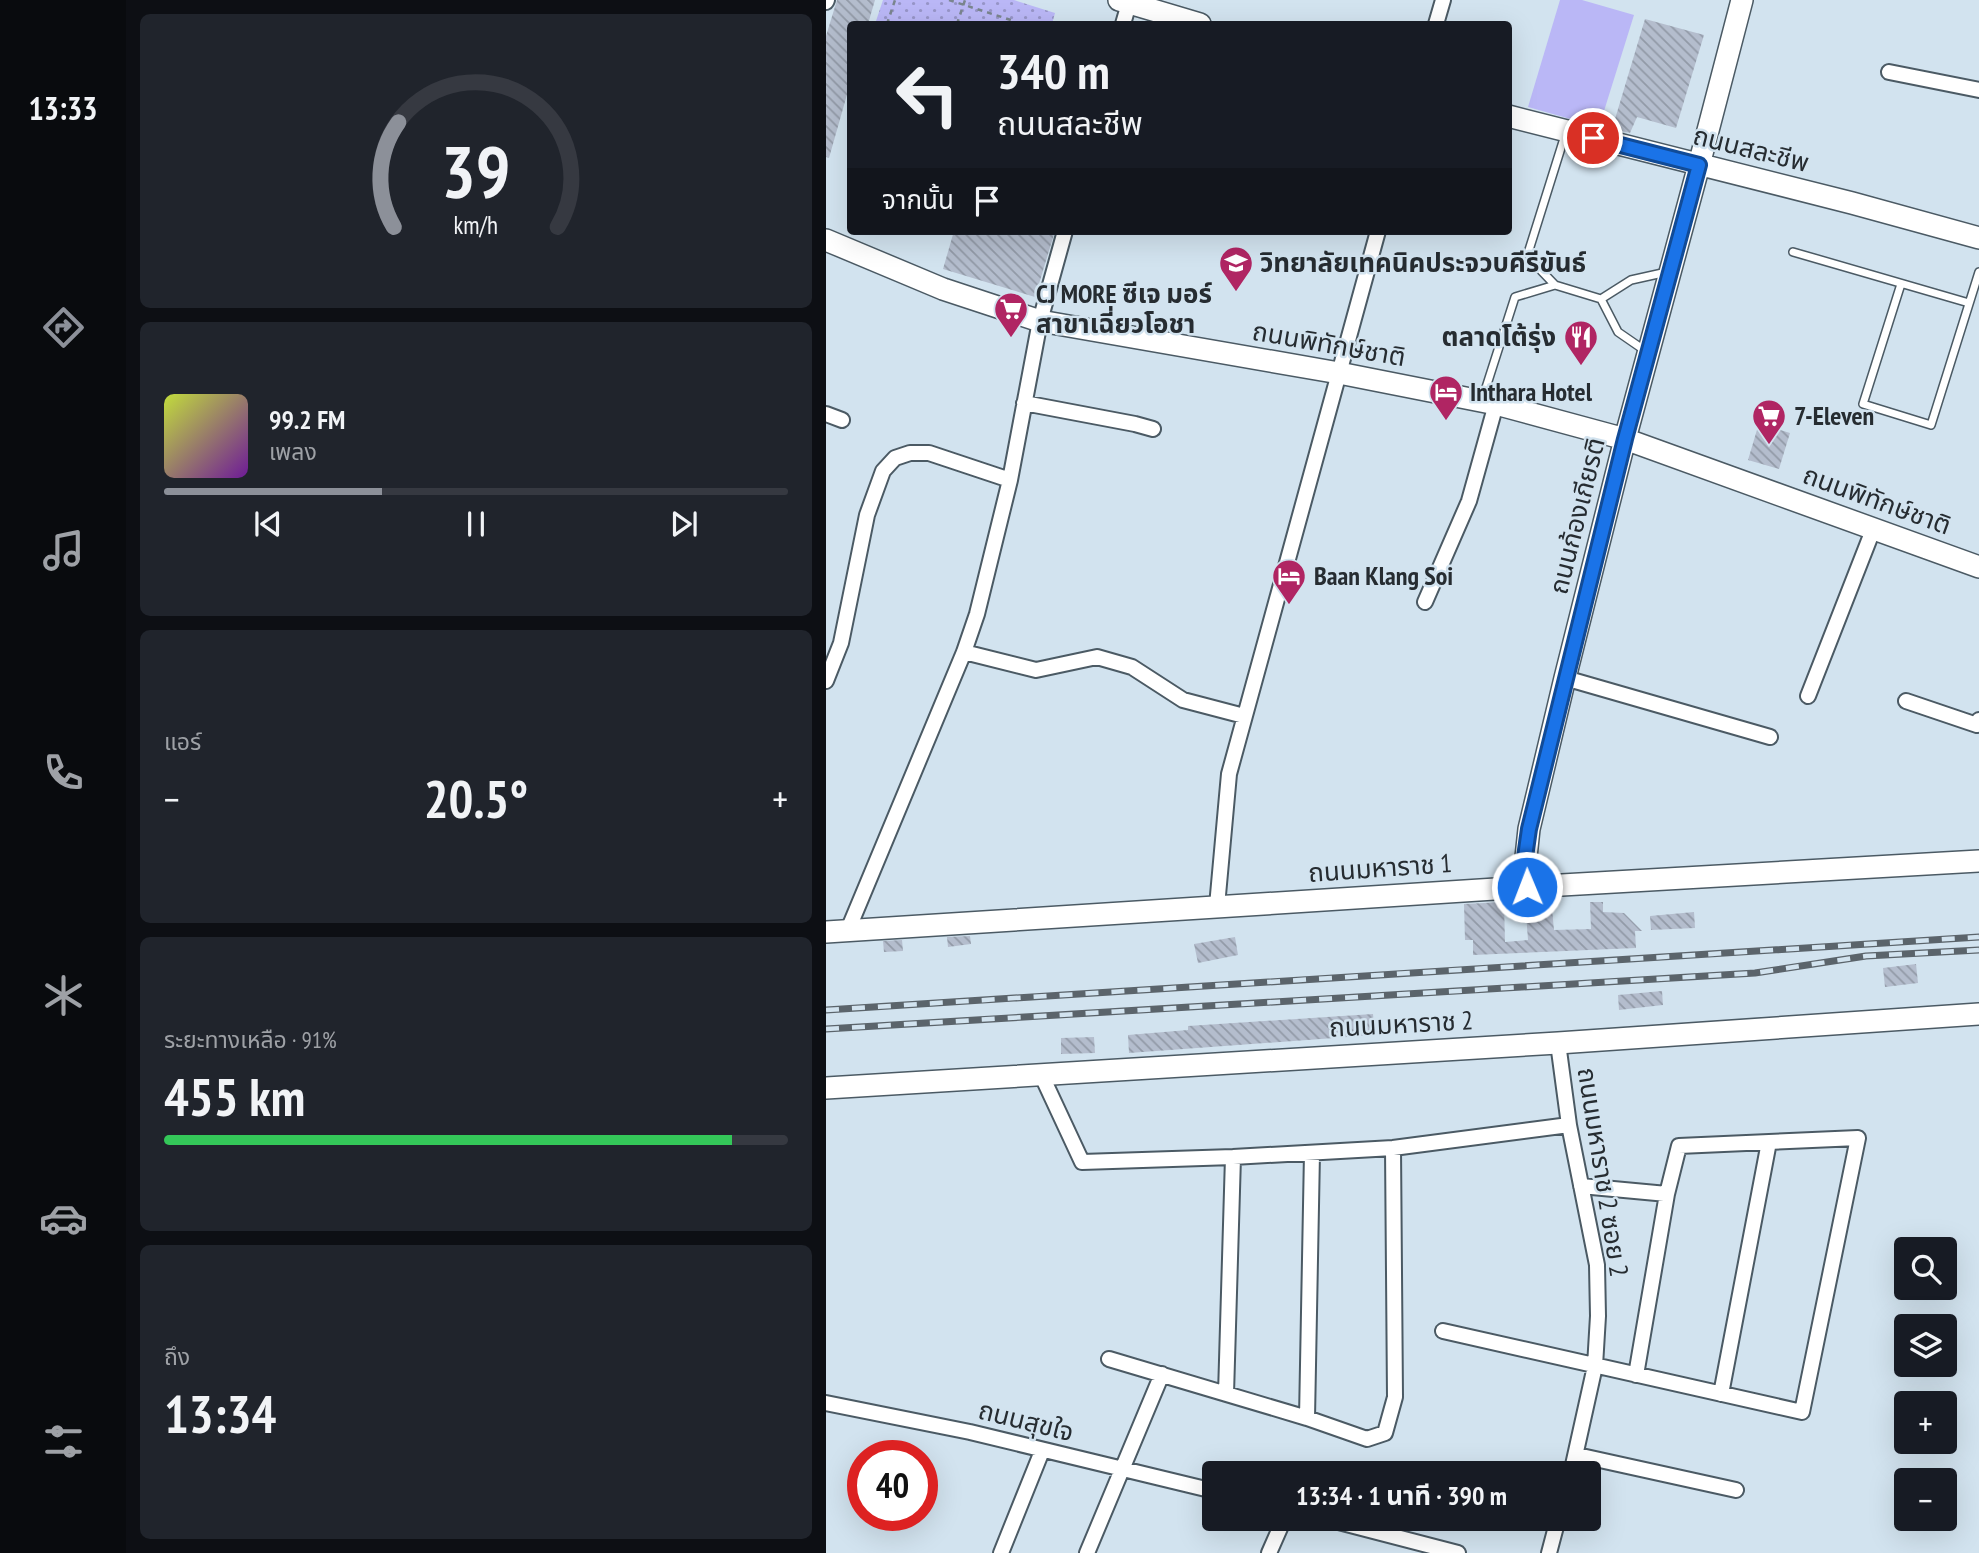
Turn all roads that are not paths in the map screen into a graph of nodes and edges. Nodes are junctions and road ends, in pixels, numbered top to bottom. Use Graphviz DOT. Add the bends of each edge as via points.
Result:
graph roads {
  1 [pos="1443,0"];
  2 [pos="1742,0"];
  3 [pos="1126,1"];
  4 [pos="1123,21"];
  5 [pos="1190,21"];
  6 [pos="1437,21"];
  7 [pos="1889,72"];
  8 [pos="1979,90"];
  9 [pos="1512,117"];
  10 [pos="1567,131"];
  11 [pos="1699,165"];
  12 [pos="1064,235"];
  13 [pos="1377,235"];
  14 [pos="1979,238"];
  15 [pos="826,240"];
  16 [pos="1793,252"];
  17 [pos="1671,271"];
  18 [pos="1979,272"];
  19 [pos="1901,284"];
  20 [pos="1555,285"];
  21 [pos="1601,299"];
  22 [pos="1969,303"];
  23 [pos="1040,321"];
  24 [pos="1648,353"];
  25 [pos="1339,373"];
  26 [pos="1489,402"];
  27 [pos="1024,403"];
  28 [pos="826,414"];
  29 [pos="842,421"];
  30 [pos="1153,429"];
  31 [pos="1625,439"];
  32 [pos="1010,480"];
  33 [pos="1873,530"];
  34 [pos="1979,567"];
  35 [pos="1426,602"];
  36 [pos="964,652"];
  37 [pos="1565,678"];
  38 [pos="826,681"];
  39 [pos="1808,696"];
  40 [pos="1906,701"];
  41 [pos="1244,716"];
  42 [pos="1979,720"];
  43 [pos="1770,737"];
  44 [pos="1979,861"];
  45 [pos="1527,887"];
  46 [pos="1217,906"];
  47 [pos="848,930"];
  48 [pos="826,932"];
  49 [pos="1979,1014"];
  50 [pos="1558,1043"];
  51 [pos="1041,1074"];
  52 [pos="826,1088"];
  53 [pos="1569,1125"];
  54 [pos="1769,1142"];
  55 [pos="1393,1148"];
  56 [pos="1312,1153"];
  57 [pos="1233,1157"];
  58 [pos="1581,1186"];
  59 [pos="1667,1194"];
  60 [pos="1443,1331"];
  61 [pos="1109,1359"];
  62 [pos="1595,1366"];
  63 [pos="1162,1374"];
  64 [pos="1636,1375"];
  65 [pos="1226,1394"];
  66 [pos="1721,1394"];
  67 [pos="826,1403"];
  68 [pos="1307,1419"];
  69 [pos="1042,1451"];
  70 [pos="1577,1455"];
  71 [pos="1575,1461"];
  72 [pos="1122,1469"];
  73 [pos="1202,1488"];
  74 [pos="1736,1490"];
  75 [pos="1279,1531"];
  76 [pos="1374,1531"];
  77 [pos="1555,1531"];
  78 [pos="1001,1553"];
  79 [pos="1087,1553"];
  80 [pos="1269,1553"];
  81 [pos="1458,1553"];
  82 [pos="1549,1553"];
  1 -- 6 [label="street"];
  2 -- 11 [label="street, ถนนก้องเกียรติ"];
  3 -- 4 [label="street"];
  3 -- 5 [label="street"];
  7 -- 8 [label="street"];
  9 -- 10 [label="street, ถนนสละชีพ"];
  10 -- 11 [label="street, ถนนสละชีพ"];
  10 -- 20 [label="lane" via="1529,250 1530,259"];
  11 -- 14 [label="street, ถนนสละชีพ"];
  11 -- 17 [label="street, ถนนก้องเกียรติ"];
  12 -- 23 [label="street"];
  13 -- 25 [label="street"];
  15 -- 23 [label="street, ถนนพิทักษ์ชาติ" via="943,289"];
  16 -- 19 [label="lane"];
  17 -- 21 [label="lane" via="1631,279"];
  17 -- 24 [label="street, ถนนก้องเกียรติ"];
  18 -- 22 [label="lane"];
  19 -- 22 [label="lane"];
  19 -- 22 [label="lane" via="1863,404 1931,425"];
  20 -- 21 [label="lane"];
  20 -- 26 [label="lane" via="1515,298"];
  21 -- 24 [label="lane" via="1618,332"];
  23 -- 25 [label="street, ถนนพิทักษ์ชาติ"];
  23 -- 27 [label="street"];
  24 -- 31 [label="street, ถนนก้องเกียรติ"];
  25 -- 26 [label="street, ถนนพิทักษ์ชาติ"];
  25 -- 41 [label="street"];
  26 -- 31 [label="street, ถนนพิทักษ์ชาติ"];
  26 -- 35 [label="street" via="1469,500"];
  27 -- 30 [label="street"];
  27 -- 32 [label="street"];
  28 -- 29 [label="street"];
  31 -- 33 [label="street, ถนนพิทักษ์ชาติ"];
  31 -- 37 [label="street, ถนนก้องเกียรติ"];
  32 -- 36 [label="street"];
  32 -- 38 [label="street" via="929,453 895,458 883,471 867,515 841,643"];
  33 -- 34 [label="street, ถนนพิทักษ์ชาติ"];
  33 -- 39 [label="street"];
  36 -- 41 [label="street" via="1036,670 1097,657 1132,667 1183,700"];
  36 -- 47 [label="street"];
  37 -- 43 [label="street"];
  37 -- 45 [label="street, ถนนก้องเกียรติ" via="1529,829"];
  40 -- 42 [label="street" via="1977,726"];
  41 -- 46 [label="street" via="1229,774"];
  44 -- 45 [label="street, ถนนมหาราช 1"];
  45 -- 46 [label="street, ถนนมหาราช 1"];
  46 -- 47 [label="street, ถนนมหาราช 1"];
  47 -- 48 [label="street, ถนนมหาราช 1"];
  49 -- 50 [label="street, ถนนมหาราช 2"];
  50 -- 51 [label="street, ถนนมหาราช 2"];
  50 -- 53 [label="street, ถนนมหาราช 2 ซอย 2"];
  51 -- 52 [label="street, ถนนมหาราช 2"];
  51 -- 57 [label="street" via="1082,1162"];
  53 -- 55 [label="street"];
  53 -- 58 [label="street, ถนนมหาราช 2 ซอย 2"];
  54 -- 59 [label="street" via="1679,1146"];
  54 -- 66 [label="street"];
  54 -- 66 [label="street" via="1858,1138 1802,1412"];
  55 -- 56 [label="street"];
  55 -- 68 [label="street" via="1395,1397 1385,1433 1367,1439"];
  56 -- 57 [label="street"];
  56 -- 68 [label="street"];
  57 -- 65 [label="street"];
  58 -- 59 [label="street"];
  58 -- 62 [label="street, ถนนมหาราช 2 ซอย 2" via="1597,1265"];
  59 -- 64 [label="street"];
  60 -- 62 [label="street"];
  61 -- 63 [label="street"];
  62 -- 64 [label="street"];
  62 -- 70 [label="street, ถนนมหาราช 2 ซอย 2"];
  63 -- 65 [label="street"];
  63 -- 72 [label="street"];
  64 -- 66 [label="street"];
  65 -- 68 [label="street"];
  67 -- 69 [label="street, ถนนสุขใจ"];
  69 -- 72 [label="street, ถนนสุขใจ"];
  69 -- 78 [label="street"];
  70 -- 71 [label="street, ถนนมหาราช 2 ซอย 2"];
  70 -- 74 [label="street"];
  72 -- 73 [label="street, ถนนสุขใจ"];
  72 -- 79 [label="street"];
  75 -- 80 [label="street"];
  76 -- 81 [label="street"];
  77 -- 82 [label="street"];
}
